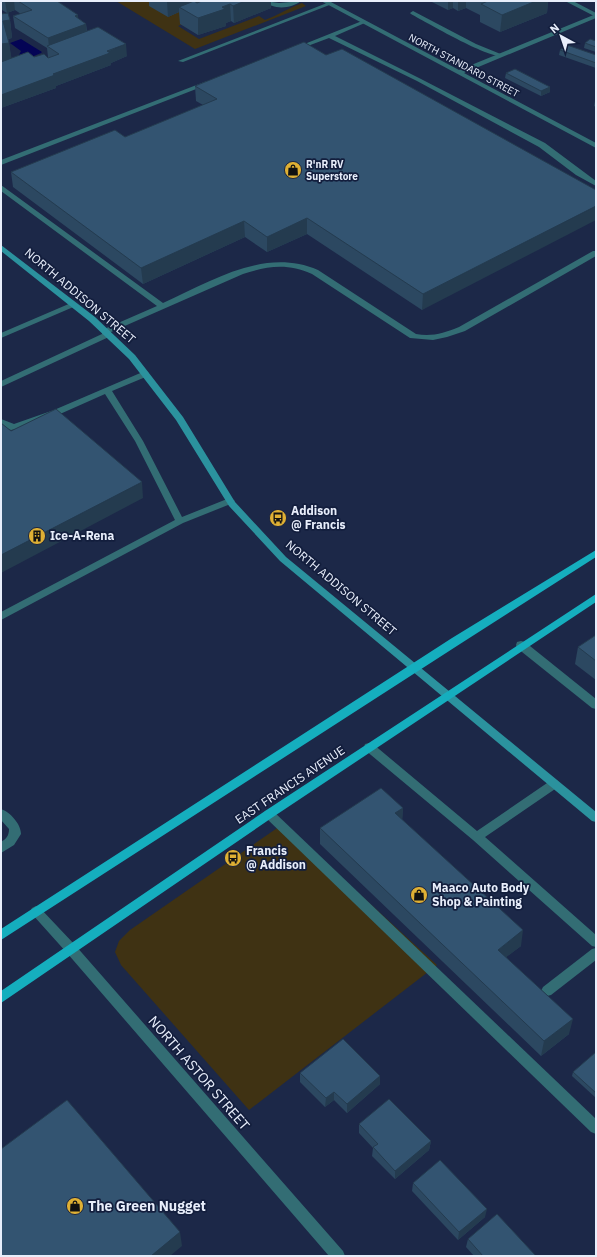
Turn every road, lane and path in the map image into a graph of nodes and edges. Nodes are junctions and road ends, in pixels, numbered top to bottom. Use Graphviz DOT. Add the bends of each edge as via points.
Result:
graph roads {
  1 [pos="267,1"];
  2 [pos="298,1"];
  3 [pos="568,1"];
  4 [pos="326,2"];
  5 [pos="413,13"];
  6 [pos="596,15"];
  7 [pos="364,22"];
  8 [pos="330,36"];
  9 [pos="286,52"];
  10 [pos="500,55"];
  11 [pos="181,61"];
  12 [pos="458,73"];
  13 [pos="213,81"];
  14 [pos="596,146"];
  15 [pos="1,163"];
  16 [pos="596,184"];
  17 [pos="1,187"];
  18 [pos="1,247"];
  19 [pos="596,253"];
  20 [pos="74,305"];
  21 [pos="162,306"];
  22 [pos="106,333"];
  23 [pos="1,336"];
  24 [pos="145,374"];
  25 [pos="1,384"];
  26 [pos="107,390"];
  27 [pos="1,422"];
  28 [pos="230,501"];
  29 [pos="180,521"];
  30 [pos="596,553"];
  31 [pos="596,597"];
  32 [pos="1,616"];
  33 [pos="521,645"];
  34 [pos="416,668"];
  35 [pos="448,694"];
  36 [pos="596,705"];
  37 [pos="369,747"];
  38 [pos="554,784"];
  39 [pos="1,813"];
  40 [pos="269,814"];
  41 [pos="596,818"];
  42 [pos="477,837"];
  43 [pos="1,848"];
  44 [pos="36,911"];
  45 [pos="1,935"];
  46 [pos="596,942"];
  47 [pos="71,949"];
  48 [pos="596,952"];
  49 [pos="547,991"];
  50 [pos="1,998"];
  51 [pos="596,1128"];
  52 [pos="338,1256"];
  1 -- 2 [label="street" via="278,6"];
  3 -- 6 [label="street"];
  4 -- 7 [label="street, NORTH STANDARD STREET"];
  4 -- 11 [label="street"];
  5 -- 10 [label="street" via="474,46"];
  6 -- 10 [label="street"];
  7 -- 8 [label="street"];
  7 -- 12 [label="street, NORTH STANDARD STREET"];
  8 -- 9 [label="street"];
  8 -- 16 [label="street" via="542,145"];
  10 -- 12 [label="street"];
  12 -- 14 [label="street, NORTH STANDARD STREET"];
  13 -- 15 [label="street"];
  17 -- 21 [label="street"];
  18 -- 20 [label="street, NORTH ADDISON STREET"];
  19 -- 21 [label="street" via="462,329 440,338 413,336 315,272 292,264 259,266 240,272"];
  20 -- 22 [label="street, NORTH ADDISON STREET"];
  20 -- 23 [label="street"];
  21 -- 22 [label="street"];
  22 -- 24 [label="street, NORTH ADDISON STREET" via="132,356"];
  22 -- 25 [label="street"];
  24 -- 26 [label="street"];
  24 -- 28 [label="street, NORTH ADDISON STREET" via="180,419"];
  26 -- 27 [label="street" via="57,412 16,426 11,427"];
  26 -- 29 [label="street" via="139,441"];
  28 -- 29 [label="street"];
  28 -- 34 [label="street, NORTH ADDISON STREET" via="283,559"];
  29 -- 32 [label="street"];
  30 -- 34 [label="main road"];
  31 -- 33 [label="main road, EAST FRANCIS AVENUE"];
  33 -- 35 [label="main road, EAST FRANCIS AVENUE"];
  33 -- 36 [label="street"];
  34 -- 35 [label="street, NORTH ADDISON STREET"];
  34 -- 44 [label="main road"];
  35 -- 37 [label="main road, EAST FRANCIS AVENUE"];
  35 -- 38 [label="street, NORTH ADDISON STREET"];
  37 -- 40 [label="main road, EAST FRANCIS AVENUE"];
  37 -- 42 [label="street"];
  38 -- 41 [label="street, NORTH ADDISON STREET"];
  38 -- 42 [label="street"];
  39 -- 43 [label="street" via="15,828 16,834"];
  40 -- 47 [label="main road, EAST FRANCIS AVENUE"];
  40 -- 51 [label="street"];
  42 -- 46 [label="street"];
  44 -- 45 [label="main road"];
  44 -- 47 [label="street, NORTH ASTOR STREET"];
  47 -- 50 [label="main road, EAST FRANCIS AVENUE"];
  47 -- 52 [label="street, NORTH ASTOR STREET"];
  48 -- 49 [label="street"];
}
